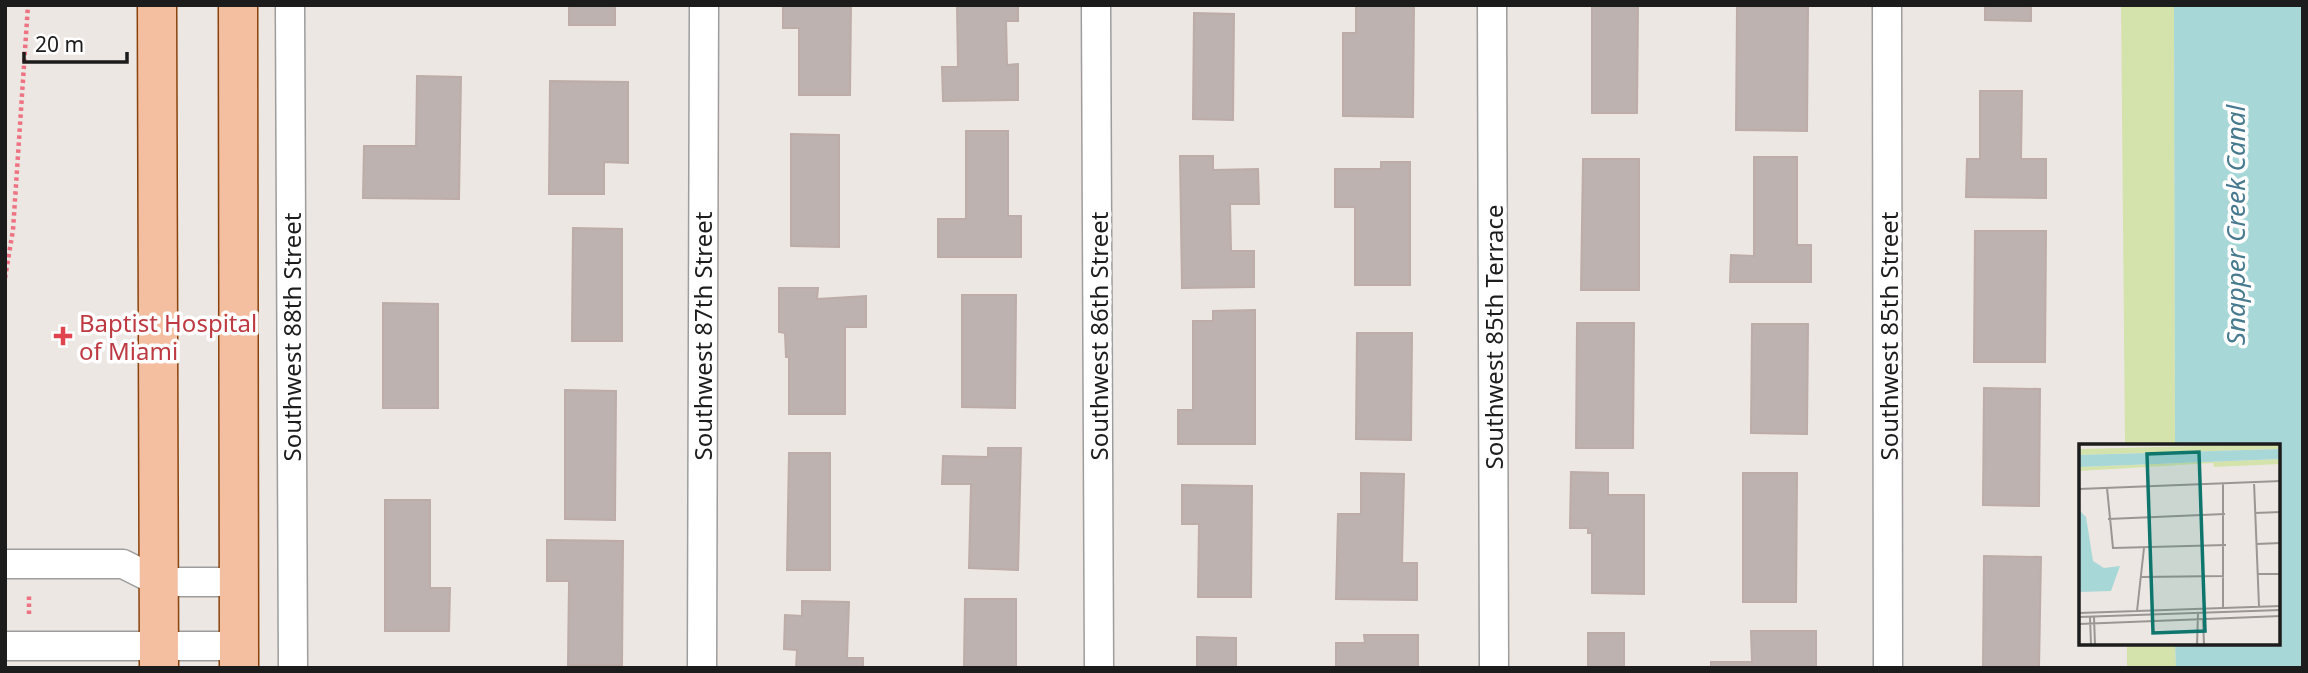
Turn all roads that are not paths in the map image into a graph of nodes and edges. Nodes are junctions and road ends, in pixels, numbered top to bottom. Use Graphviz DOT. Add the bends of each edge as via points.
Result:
graph roads {
  1 [pos="157,5"];
  2 [pos="237,5"];
  3 [pos="290,5"];
  4 [pos="704,5"];
  5 [pos="1096,5"];
  6 [pos="1492,5"];
  7 [pos="1887,5"];
  8 [pos="5,564"];
  9 [pos="159,582"];
  10 [pos="238,582"];
  11 [pos="5,646"];
  12 [pos="159,657"];
  13 [pos="239,657"];
  14 [pos="293,668"];
  15 [pos="702,668"];
  16 [pos="1099,668"];
  17 [pos="1494,668"];
  18 [pos="1888,668"];
  1 -- 9 [label="main road"];
  2 -- 10 [label="main road"];
  3 -- 14 [label="street, Southwest 88th Street"];
  4 -- 15 [label="street, Southwest 87th Street"];
  5 -- 16 [label="street, Southwest 86th Street"];
  6 -- 17 [label="street, Southwest 85th Terrace"];
  7 -- 18 [label="street, Southwest 85th Street"];
  8 -- 9 [label="street" via="123,564"];
  9 -- 10 [label="street"];
  9 -- 12 [label="main road"];
  10 -- 13 [label="main road"];
  11 -- 12 [label="street"];
  12 -- 13 [label="street"];
}
